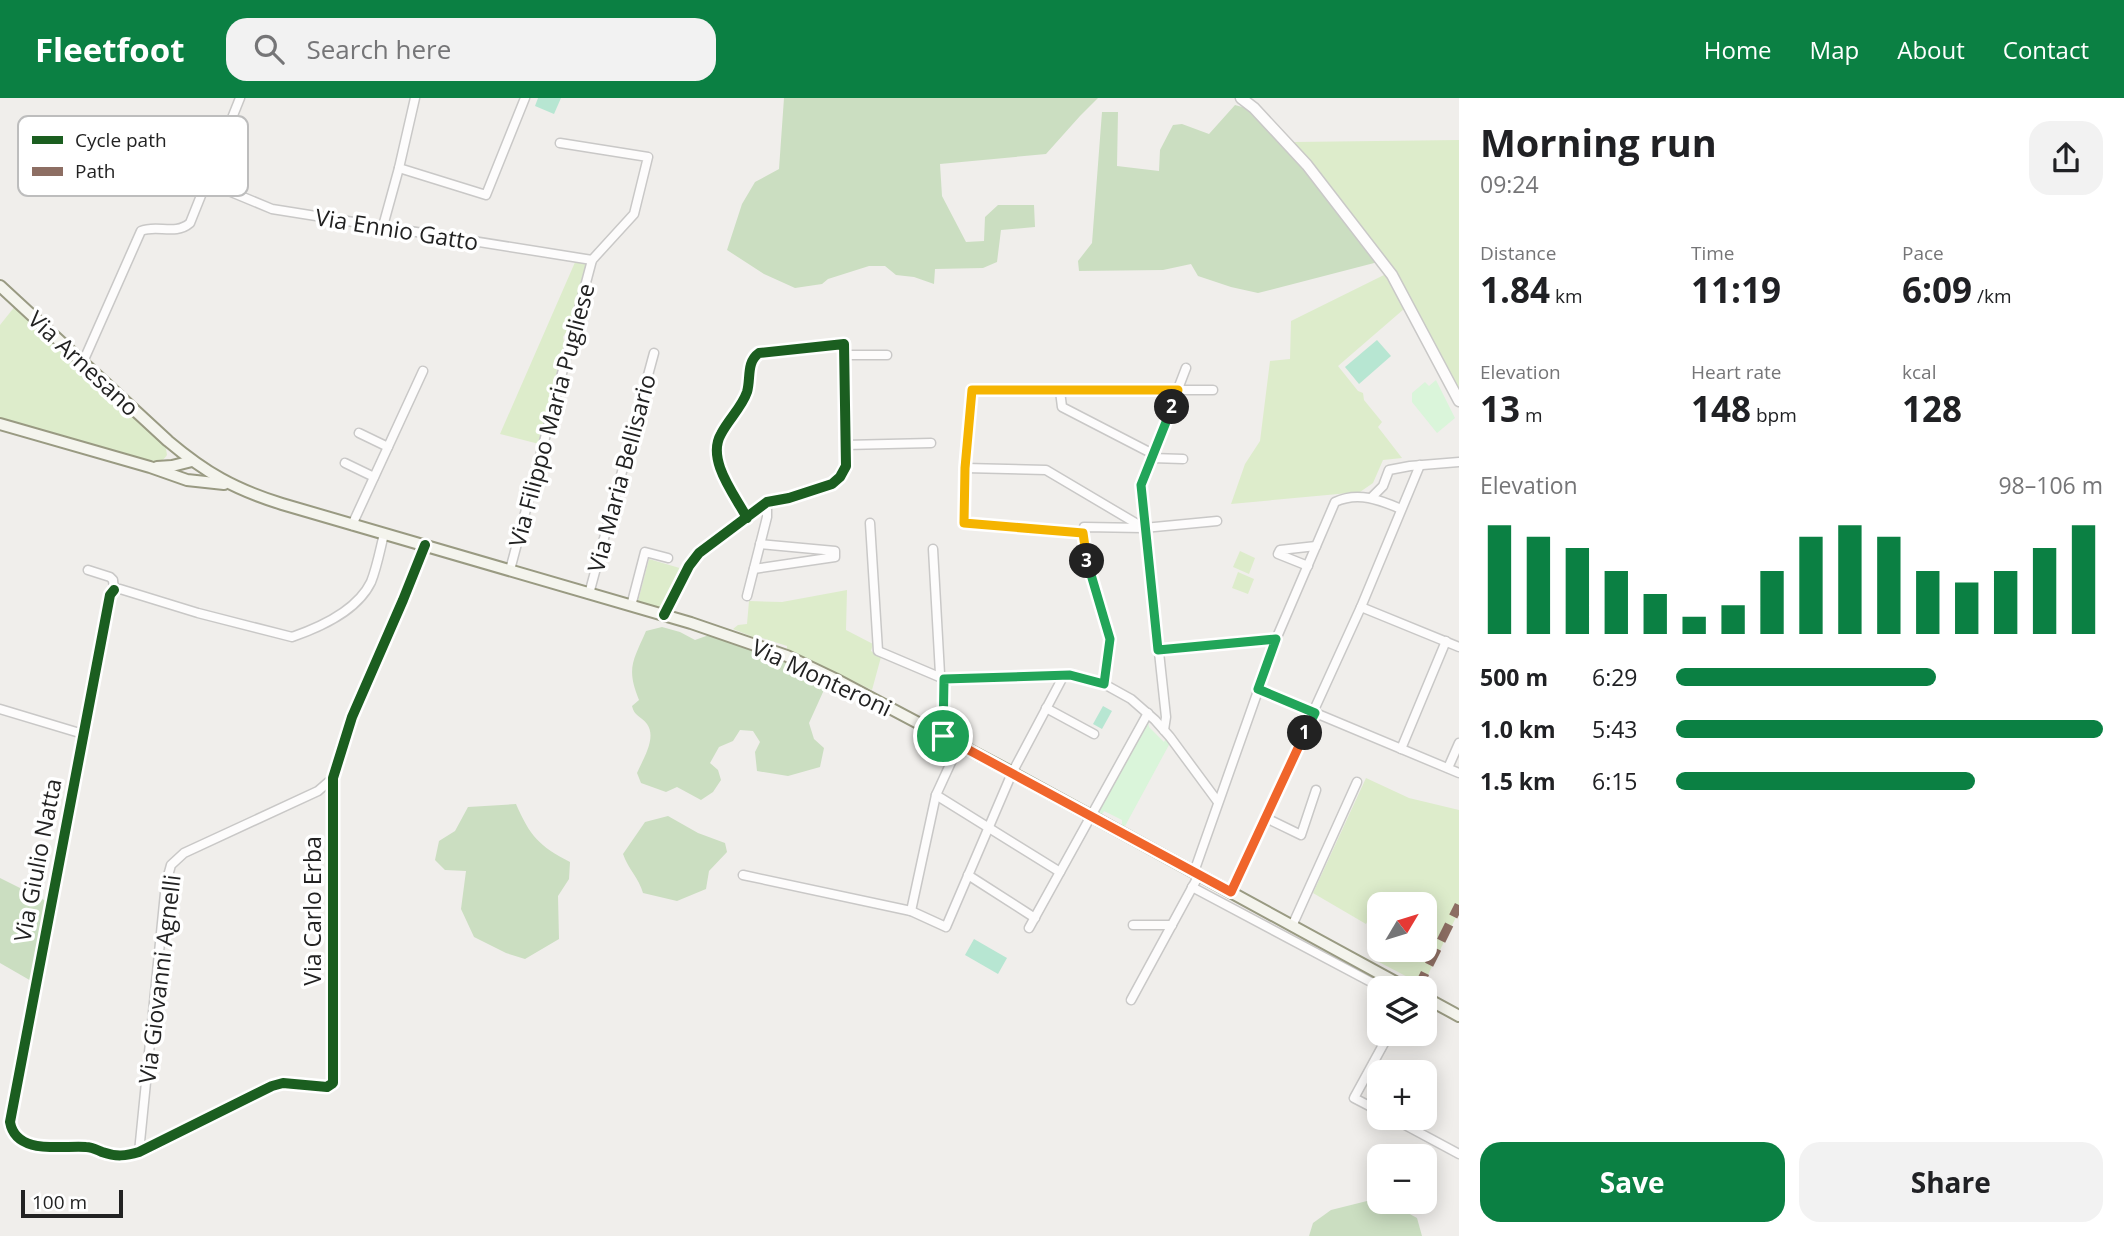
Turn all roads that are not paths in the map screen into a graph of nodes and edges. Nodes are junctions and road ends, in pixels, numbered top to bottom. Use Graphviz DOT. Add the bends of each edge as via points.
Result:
graph roads {
  1 [pos="240,98"];
  2 [pos="415,98"];
  3 [pos="525,98"];
  4 [pos="1241,98"];
  5 [pos="233,116"];
  6 [pos="560,143"];
  7 [pos="399,168"];
  8 [pos="201,196"];
  9 [pos="240,196"];
  10 [pos="383,226"];
  11 [pos="592,260"];
  12 [pos="0,286"];
  13 [pos="653,353"];
  14 [pos="844,355"];
  15 [pos="887,355"];
  16 [pos="83,362"];
  17 [pos="1186,368"];
  18 [pos="423,371"];
  19 [pos="1178,390"];
  20 [pos="1213,390"];
  21 [pos="1060,391"];
  22 [pos="1459,401"];
  23 [pos="0,424"];
  24 [pos="359,433"];
  25 [pos="168,441"];
  26 [pos="930,443"];
  27 [pos="845,445"];
  28 [pos="388,447"];
  29 [pos="1152,456"];
  30 [pos="1183,459"];
  31 [pos="192,461"];
  32 [pos="1459,462"];
  33 [pos="345,463"];
  34 [pos="1420,465"];
  35 [pos="153,467"];
  36 [pos="965,468"];
  37 [pos="176,477"];
  38 [pos="374,477"];
  39 [pos="230,485"];
  40 [pos="1372,497"];
  41 [pos="768,502"];
  42 [pos="1401,509"];
  43 [pos="747,518"];
  44 [pos="1217,521"];
  45 [pos="870,523"];
  46 [pos="352,526"];
  47 [pos="1144,528"];
  48 [pos="1083,533"];
  49 [pos="384,534"];
  50 [pos="760,544"];
  51 [pos="425,545"];
  52 [pos="1316,547"];
  53 [pos="933,548"];
  54 [pos="668,558"];
  55 [pos="1308,566"];
  56 [pos="754,569"];
  57 [pos="88,570"];
  58 [pos="510,570"];
  59 [pos="114,590"];
  60 [pos="589,594"];
  61 [pos="747,596"];
  62 [pos="631,606"];
  63 [pos="1361,607"];
  64 [pos="664,615"];
  65 [pos="1276,639"];
  66 [pos="1446,641"];
  67 [pos="1459,647"];
  68 [pos="1158,650"];
  69 [pos="1064,675"];
  70 [pos="944,679"];
  71 [pos="1104,684"];
  72 [pos="1258,689"];
  73 [pos="1046,708"];
  74 [pos="0,709"];
  75 [pos="1148,713"];
  76 [pos="1315,713"];
  77 [pos="1164,730"];
  78 [pos="83,734"];
  79 [pos="1094,734"];
  80 [pos="943,736"];
  81 [pos="1459,743"];
  82 [pos="959,744"];
  83 [pos="1401,749"];
  84 [pos="1447,768"];
  85 [pos="1012,773"];
  86 [pos="1459,773"];
  87 [pos="333,778"];
  88 [pos="1357,782"];
  89 [pos="1316,790"];
  90 [pos="936,795"];
  91 [pos="1218,802"];
  92 [pos="1090,816"];
  93 [pos="1266,818"];
  94 [pos="988,828"];
  95 [pos="1060,872"];
  96 [pos="1196,873"];
  97 [pos="743,874"];
  98 [pos="968,875"];
  99 [pos="1192,887"];
  100 [pos="1231,892"];
  101 [pos="911,911"];
  102 [pos="1035,918"];
  103 [pos="1133,925"];
  104 [pos="1172,925"];
  105 [pos="1292,926"];
  106 [pos="1029,929"];
  107 [pos="1384,976"];
  108 [pos="1367,980"];
  109 [pos="1131,1000"];
  110 [pos="1437,1005"];
  111 [pos="1459,1016"];
  112 [pos="1367,1074"];
  113 [pos="1367,1105"];
  114 [pos="1414,1130"];
  115 [pos="139,1152"];
  116 [pos="1459,1154"];
  1 -- 5 [label="street"];
  2 -- 7 [label="street"];
  3 -- 7 [label="street" via="486,195"];
  4 -- 22 [label="street" via="1307,165 1392,275"];
  6 -- 11 [label="street" via="648,157 634,214"];
  7 -- 10 [label="street"];
  8 -- 16 [label="street" via="187,226 141,231"];
  9 -- 10 [label="street, Via Ennio Gatto" via="272,209"];
  10 -- 11 [label="street, Via Ennio Gatto"];
  11 -- 58 [label="street, Via Filippo Maria Pugliese"];
  12 -- 16 [label="main road, Via Arnesano"];
  13 -- 60 [label="street, Via Maria Bellisario"];
  14 -- 15 [label="street"];
  14 -- 27 [label="street"];
  14 -- 43 [label="street" via="844,344 754,356 747,394 719,436 717,447 717,460"];
  16 -- 25 [label="main road, Via Arnesano"];
  17 -- 19 [label="street"];
  18 -- 28 [label="street"];
  19 -- 20 [label="street"];
  19 -- 21 [label="street"];
  19 -- 29 [label="street"];
  21 -- 29 [label="street" via="1062,407"];
  21 -- 36 [label="street" via="972,390"];
  23 -- 35 [label="main road, Via Monteroni"];
  24 -- 28 [label="street"];
  25 -- 31 [label="main road, Via Monteroni"];
  25 -- 35 [label="main road" via="167,460"];
  26 -- 27 [label="street"];
  27 -- 41 [label="street" via="846,466 832,484"];
  28 -- 38 [label="street"];
  29 -- 30 [label="street"];
  29 -- 47 [label="street" via="1141,485"];
  31 -- 35 [label="main road, Via Monteroni"];
  31 -- 37 [label="main road" via="188,471"];
  31 -- 39 [label="main road, Via Monteroni"];
  32 -- 34 [label="street"];
  33 -- 38 [label="street"];
  34 -- 40 [label="street" via="1389,470"];
  34 -- 42 [label="street"];
  35 -- 37 [label="main road, Via Monteroni"];
  36 -- 47 [label="street" via="1046,470"];
  36 -- 48 [label="street" via="964,523"];
  37 -- 39 [label="main road, Via Monteroni"];
  38 -- 46 [label="street"];
  39 -- 46 [label="main road, Via Monteroni"];
  40 -- 42 [label="street"];
  40 -- 52 [label="street" via="1335,502"];
  41 -- 43 [label="street"];
  41 -- 50 [label="street"];
  42 -- 63 [label="street"];
  43 -- 64 [label="street" via="699,553"];
  44 -- 47 [label="street"];
  45 -- 70 [label="street" via="878,651"];
  46 -- 49 [label="main road, Via Monteroni"];
  47 -- 48 [label="street" via="1084,527"];
  47 -- 68 [label="street"];
  48 -- 71 [label="street" via="1088,568 1110,639"];
  49 -- 51 [label="main road, Via Monteroni"];
  49 -- 59 [label="street" via="371,581 359,599 341,614 292,637"];
  50 -- 56 [label="street"];
  50 -- 56 [label="street" via="835,551 835,557"];
  51 -- 58 [label="main road, Via Monteroni"];
  51 -- 87 [label="street, Via Carlo Erba" via="352,717"];
  52 -- 55 [label="street"];
  52 -- 55 [label="street" via="1280,550 1278,554"];
  53 -- 70 [label="street" via="940,674"];
  54 -- 62 [label="street" via="645,552"];
  55 -- 65 [label="street"];
  56 -- 61 [label="street"];
  57 -- 59 [label="street" via="110,577"];
  58 -- 60 [label="main road, Via Monteroni"];
  59 -- 78 [label="street, Via Giulio Natta"];
  60 -- 62 [label="main road, Via Monteroni"];
  62 -- 64 [label="main road, Via Monteroni"];
  63 -- 66 [label="street"];
  63 -- 76 [label="street"];
  64 -- 80 [label="main road, Via Monteroni" via="788,656"];
  65 -- 68 [label="street"];
  65 -- 72 [label="street"];
  66 -- 67 [label="street"];
  66 -- 83 [label="street"];
  68 -- 77 [label="street"];
  69 -- 70 [label="street"];
  69 -- 71 [label="street"];
  69 -- 73 [label="street"];
  70 -- 80 [label="street"];
  71 -- 75 [label="street"];
  72 -- 76 [label="street"];
  72 -- 91 [label="street"];
  73 -- 79 [label="street"];
  73 -- 85 [label="street"];
  74 -- 78 [label="street"];
  75 -- 77 [label="street"];
  75 -- 92 [label="street"];
  76 -- 83 [label="street"];
  76 -- 93 [label="street"];
  77 -- 91 [label="street"];
  78 -- 115 [label="street, Via Giulio Natta" via="11,1130 44,1148 84,1147 115,1156"];
  80 -- 82 [label="main road, Via Monteroni"];
  81 -- 84 [label="street"];
  82 -- 85 [label="main road, Via Monteroni"];
  82 -- 90 [label="street"];
  83 -- 84 [label="street"];
  84 -- 86 [label="street"];
  85 -- 92 [label="main road, Via Monteroni"];
  85 -- 94 [label="street"];
  87 -- 115 [label="street, Via Giovanni Agnelli" via="318,791 184,853 170,865"];
  87 -- 115 [label="street, Via Carlo Erba" via="333,1083 327,1087 272,1086"];
  88 -- 105 [label="street"];
  89 -- 93 [label="street" via="1301,835"];
  90 -- 94 [label="street"];
  90 -- 101 [label="street"];
  91 -- 96 [label="street"];
  92 -- 95 [label="street"];
  92 -- 96 [label="main road, Via Monteroni"];
  93 -- 100 [label="street"];
  94 -- 95 [label="street"];
  94 -- 98 [label="street"];
  95 -- 102 [label="street"];
  96 -- 99 [label="street"];
  96 -- 100 [label="main road, Via Monteroni"];
  97 -- 101 [label="street"];
  98 -- 101 [label="street" via="946,927"];
  98 -- 102 [label="street"];
  99 -- 104 [label="street"];
  99 -- 108 [label="street"];
  100 -- 105 [label="main road, Via Monteroni"];
  102 -- 106 [label="street"];
  103 -- 104 [label="street"];
  104 -- 109 [label="street"];
  105 -- 107 [label="main road, Via Monteroni"];
  110 -- 111 [label="main road"];
  112 -- 113 [label="street" via="1354,1098"];
  114 -- 116 [label="street"];
}
